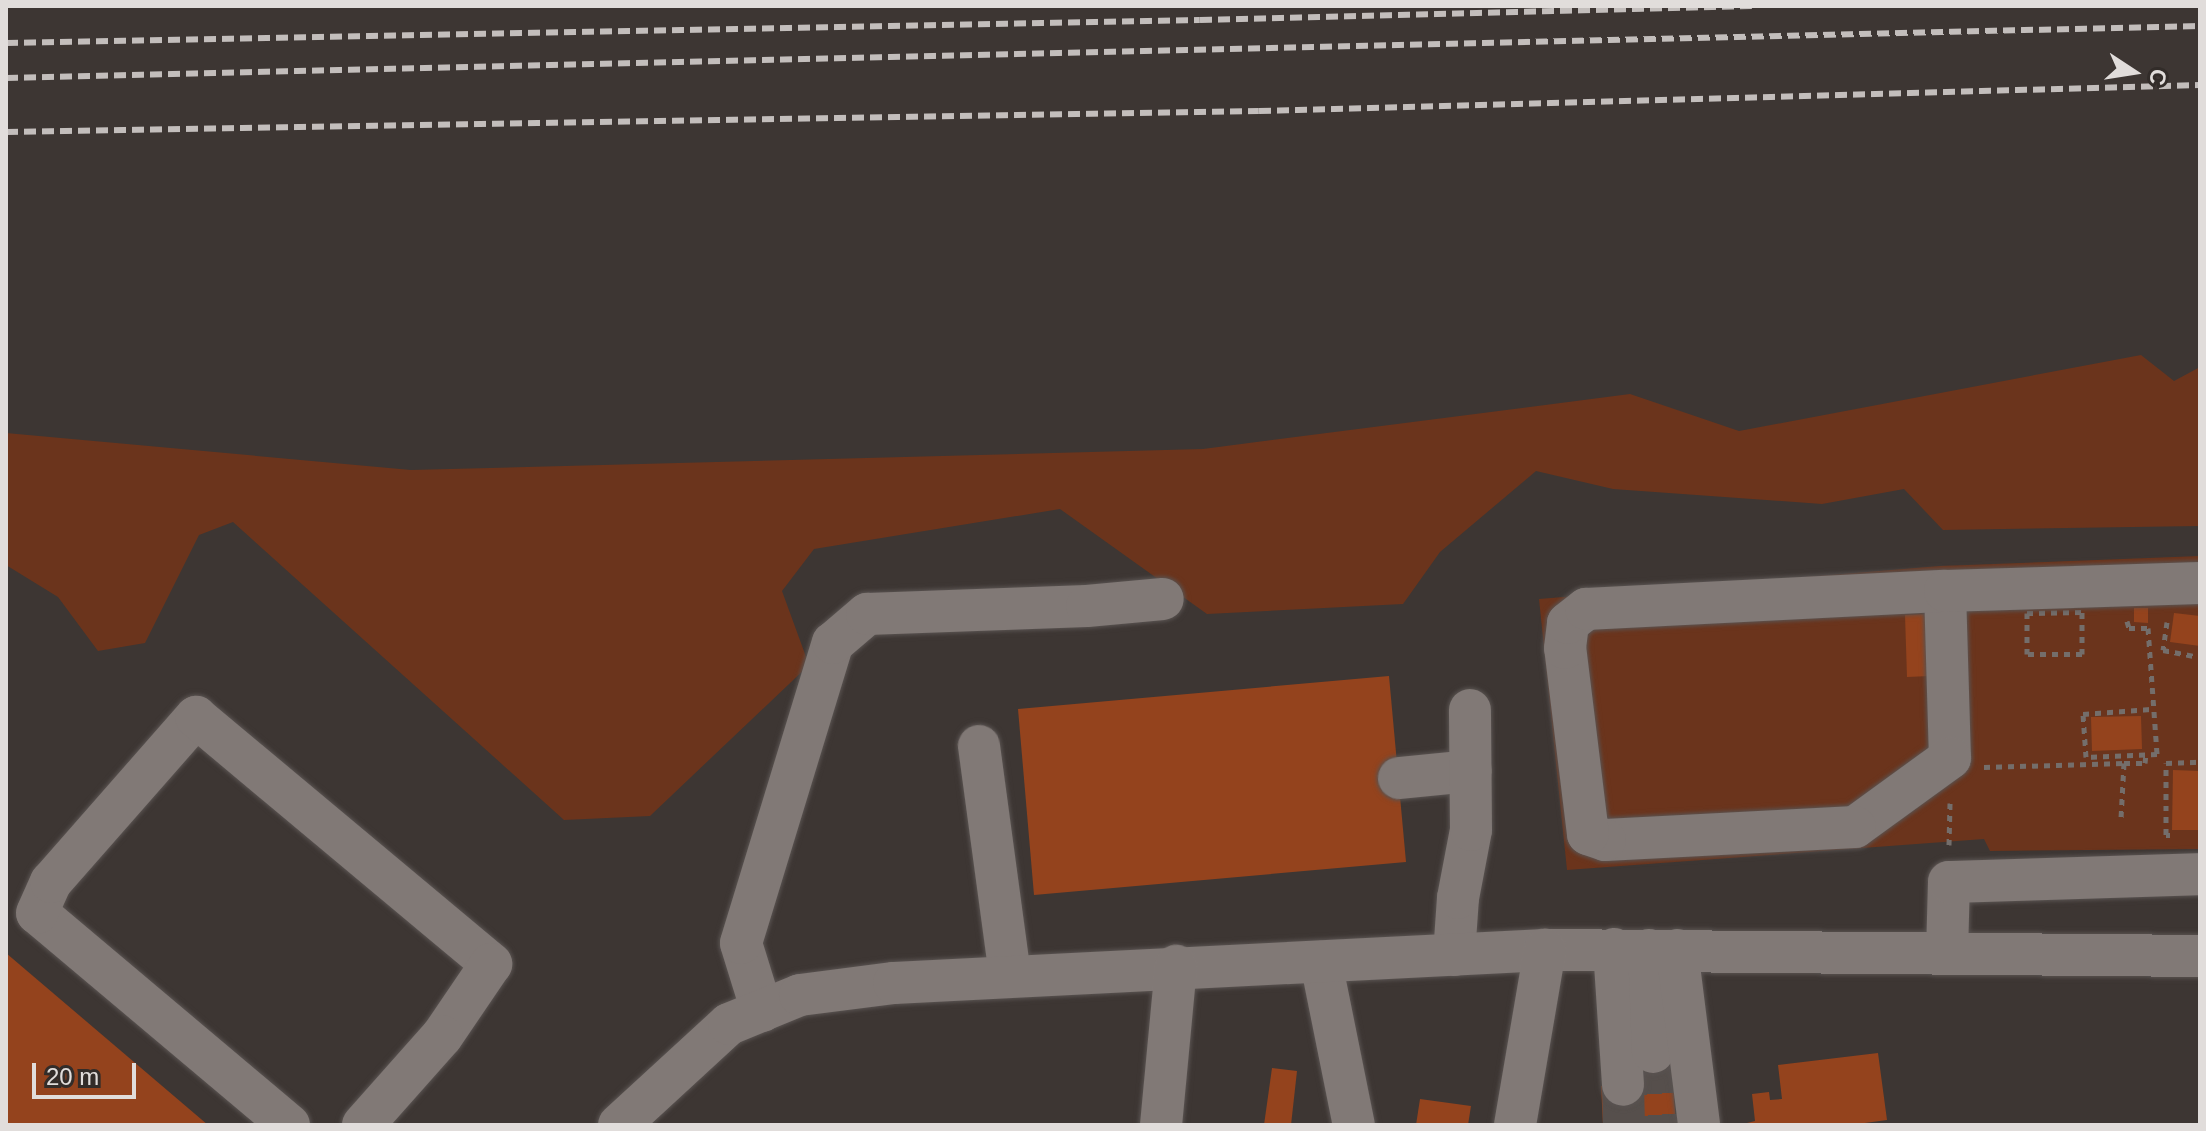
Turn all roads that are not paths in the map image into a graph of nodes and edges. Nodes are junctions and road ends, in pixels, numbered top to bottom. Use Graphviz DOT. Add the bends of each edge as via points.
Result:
graph roads {
  1 [pos="2200,583"];
  2 [pos="1945,591"];
  3 [pos="1163,599"];
  4 [pos="1470,710"];
  5 [pos="979,746"];
  6 [pos="1471,771"];
  7 [pos="1399,778"];
  8 [pos="2200,874"];
  9 [pos="21,907"];
  10 [pos="1647,949"];
  11 [pos="1545,950"];
  12 [pos="1947,953"];
  13 [pos="1454,955"];
  14 [pos="2200,956"];
  15 [pos="1321,962"];
  16 [pos="1176,966"];
  17 [pos="1010,976"];
  18 [pos="762,1011"];
  19 [pos="1653,1052"];
  20 [pos="1623,1085"];
  21 [pos="289,1125"];
  22 [pos="363,1125"];
  23 [pos="619,1125"];
  24 [pos="1161,1125"];
  25 [pos="1354,1125"];
  26 [pos="1515,1125"];
  27 [pos="1699,1125"];
  1 -- 2 [label="lane"];
  2 -- 2 [label="lane" via="1586,609 1568,623 1565,648 1588,834 1605,840 1855,827 1950,763"];
  3 -- 18 [label="lane" via="867,614 833,643 741,943"];
  4 -- 6 [label="lane"];
  5 -- 17 [label="lane"];
  6 -- 7 [label="lane"];
  6 -- 13 [label="lane" via="1471,830"];
  8 -- 12 [label="lane" via="1949,882"];
  9 -- 21 [label="lane"];
  9 -- 22 [label="lane" via="51,882 196,717 491,964 442,1036"];
  10 -- 11 [label="lane"];
  10 -- 12 [label="lane"];
  10 -- 19 [label="lane"];
  10 -- 20 [label="lane"];
  10 -- 27 [label="lane"];
  11 -- 13 [label="lane"];
  11 -- 26 [label="lane"];
  12 -- 14 [label="lane"];
  13 -- 15 [label="lane"];
  15 -- 16 [label="lane"];
  15 -- 25 [label="lane"];
  16 -- 17 [label="lane"];
  16 -- 24 [label="lane"];
  17 -- 18 [label="lane" via="800,995"];
  18 -- 23 [label="lane" via="729,1024"];
}
